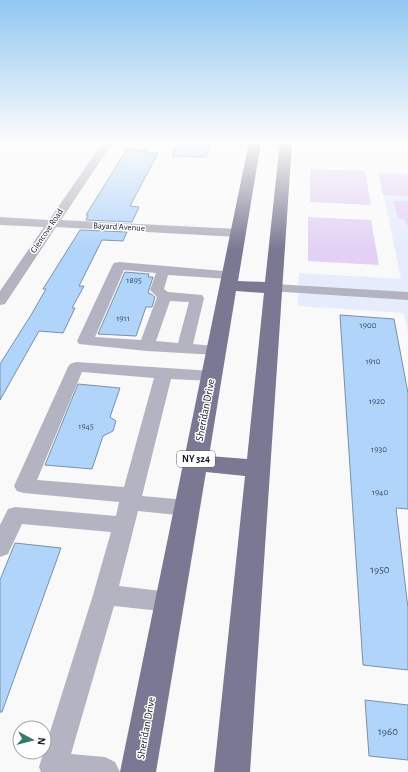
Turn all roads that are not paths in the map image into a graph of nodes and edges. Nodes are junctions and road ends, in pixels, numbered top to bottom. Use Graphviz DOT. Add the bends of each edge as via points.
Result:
graph roads {
  1 [pos="84,178"];
  2 [pos="259,178"];
  3 [pos="272,178"];
  4 [pos="0,221"];
  5 [pos="53,224"];
  6 [pos="238,233"];
  7 [pos="163,272"];
  8 [pos="203,274"];
  9 [pos="229,280"];
  10 [pos="274,288"];
  11 [pos="164,296"];
  12 [pos="408,296"];
  13 [pos="197,298"];
  14 [pos="0,301"];
  15 [pos="147,346"];
  16 [pos="184,348"];
  17 [pos="217,350"];
  18 [pos="164,374"];
  19 [pos="212,376"];
  20 [pos="196,463"];
  21 [pos="258,468"];
  22 [pos="130,498"];
  23 [pos="187,508"];
  24 [pos="123,525"];
  25 [pos="0,548"];
  26 [pos="105,595"];
  27 [pos="170,602"];
  28 [pos="52,770"];
  29 [pos="105,772"];
  30 [pos="138,772"];
  31 [pos="232,772"];
  1 -- 5 [label="street, Glencove Road"];
  2 -- 6 [label="main road, Sheridan Drive / NY 324"];
  3 -- 10 [label="main road, Sheridan Drive / NY 324"];
  4 -- 5 [label="street, Bayard Avenue"];
  5 -- 6 [label="street, Bayard Avenue"];
  5 -- 14 [label="street, Glencove Road"];
  6 -- 9 [label="main road, Sheridan Drive / NY 324"];
  7 -- 8 [label="street"];
  7 -- 11 [label="street" via="157,290"];
  7 -- 15 [label="street" via="160,268 119,266 85,341"];
  8 -- 9 [label="street"];
  8 -- 13 [label="street"];
  9 -- 10 [label="main road"];
  9 -- 17 [label="main road, Sheridan Drive / NY 324"];
  10 -- 12 [label="street"];
  10 -- 21 [label="main road, Sheridan Drive / NY 324"];
  11 -- 13 [label="street"];
  11 -- 15 [label="street"];
  13 -- 16 [label="street"];
  15 -- 16 [label="street"];
  16 -- 17 [label="street"];
  17 -- 19 [label="main road, Sheridan Drive / NY 324"];
  18 -- 19 [label="street"];
  18 -- 22 [label="street"];
  18 -- 22 [label="street" via="76,367 24,486"];
  19 -- 20 [label="main road, Sheridan Drive / NY 324"];
  20 -- 21 [label="main road"];
  20 -- 23 [label="main road, Sheridan Drive / NY 324"];
  21 -- 31 [label="main road, Sheridan Drive / NY 324"];
  22 -- 23 [label="street"];
  22 -- 24 [label="street"];
  23 -- 27 [label="main road, Sheridan Drive / NY 324"];
  24 -- 25 [label="street" via="14,516"];
  24 -- 26 [label="street"];
  26 -- 27 [label="street"];
  26 -- 28 [label="street"];
  27 -- 30 [label="main road, Sheridan Drive / NY 324"];
  28 -- 29 [label="street"];
}
